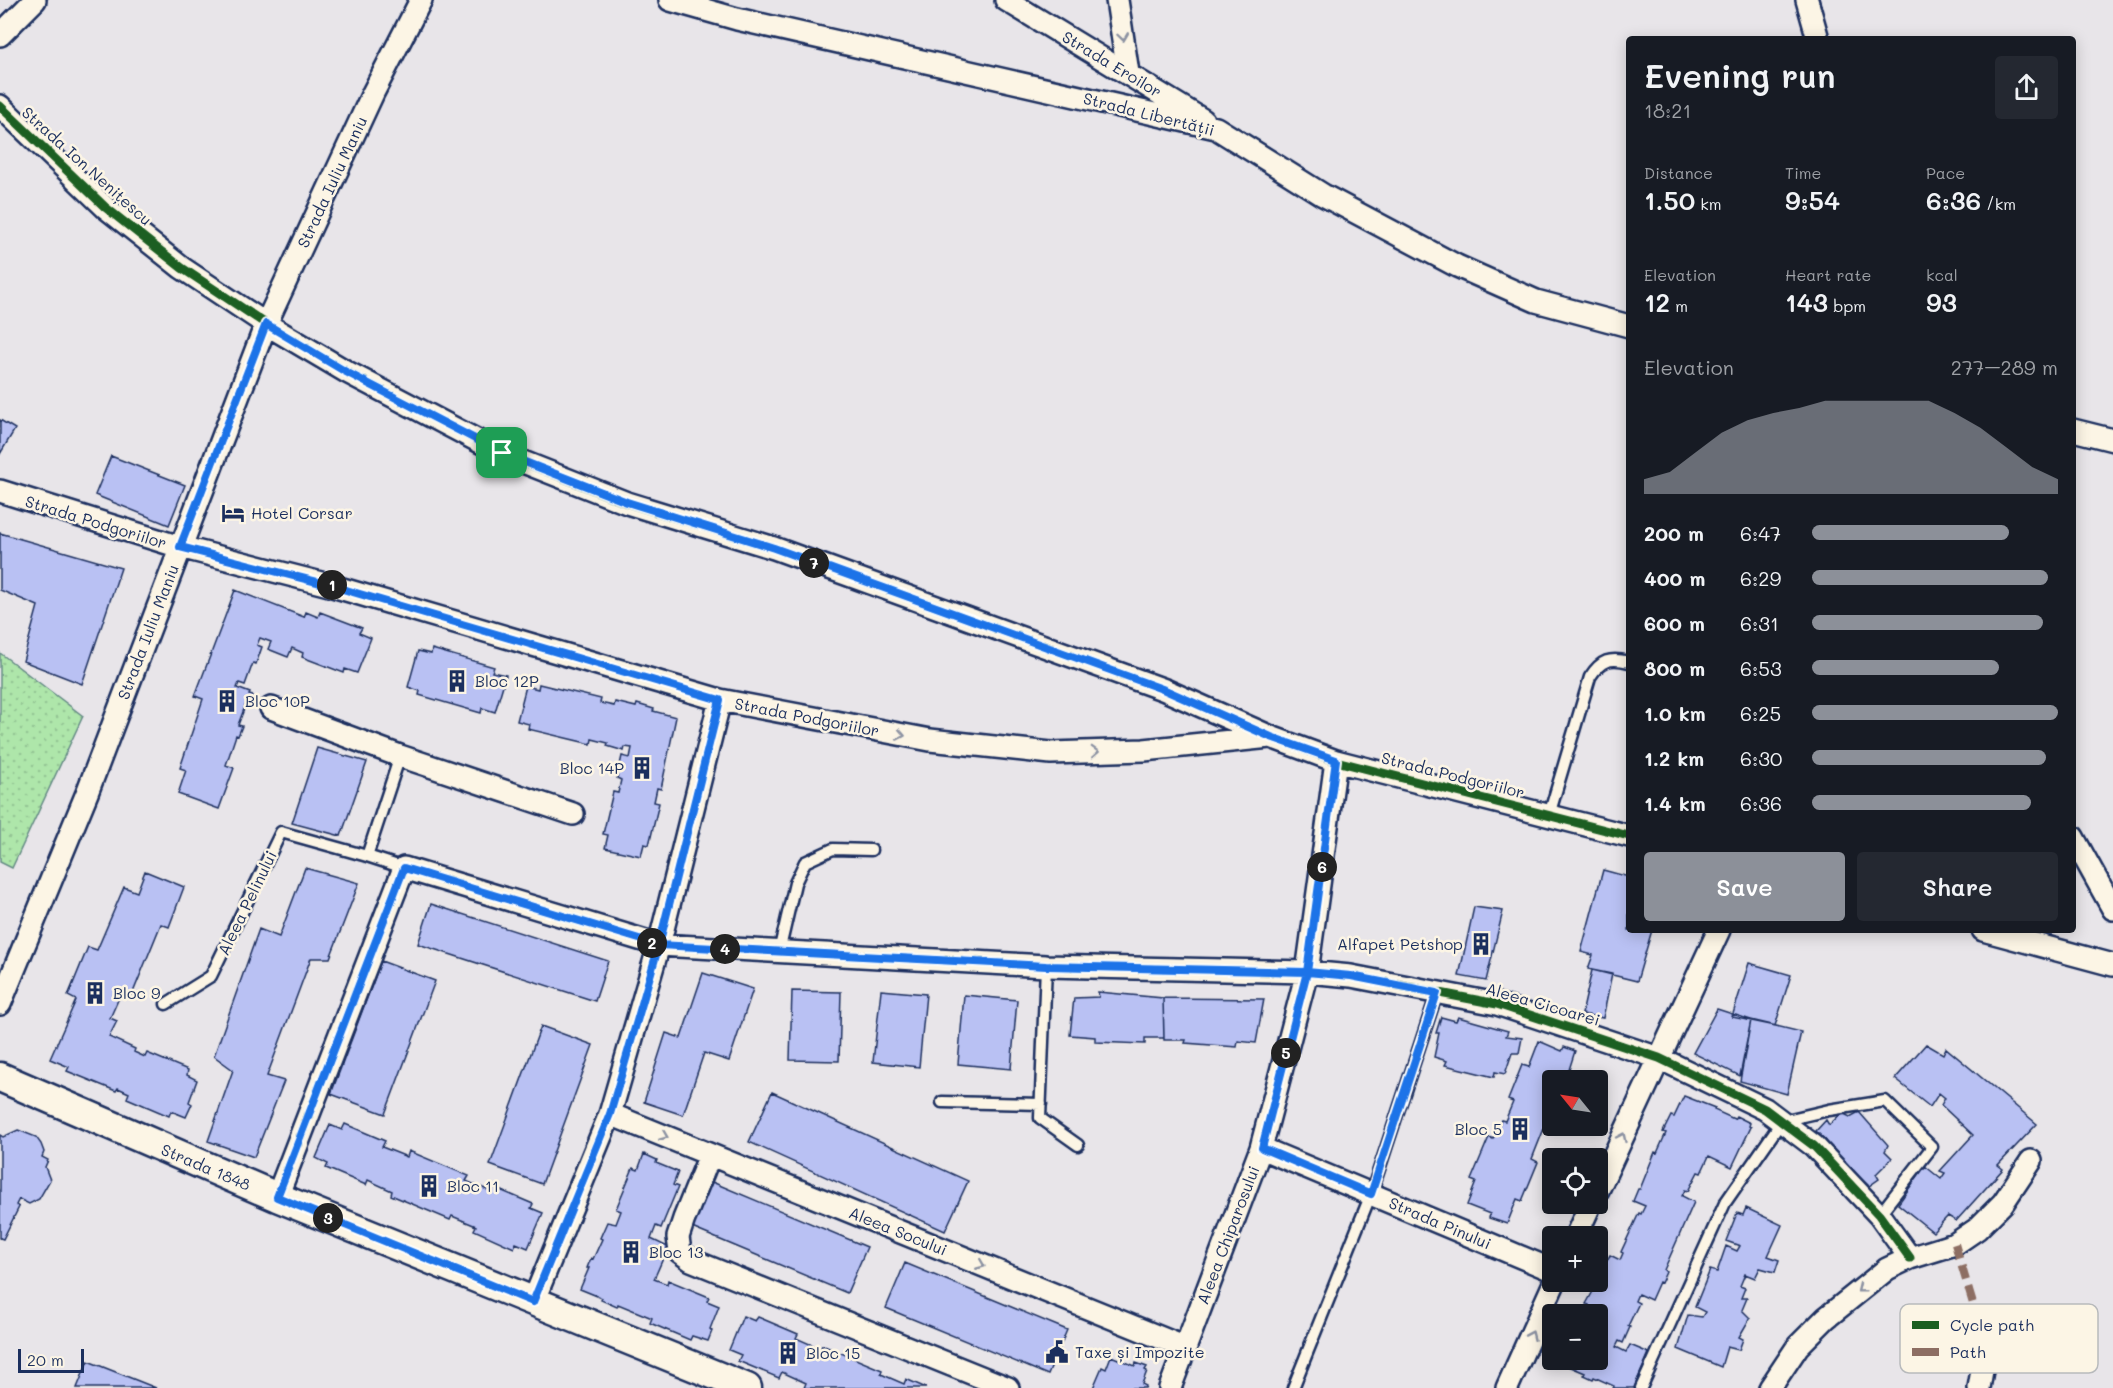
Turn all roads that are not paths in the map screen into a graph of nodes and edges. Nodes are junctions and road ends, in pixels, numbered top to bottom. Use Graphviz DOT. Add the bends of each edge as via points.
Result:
graph roads {
  1 [pos="35,0"];
  2 [pos="421,0"];
  3 [pos="670,0"];
  4 [pos="1006,0"];
  5 [pos="1117,0"];
  6 [pos="1807,0"];
  7 [pos="0,34"];
  8 [pos="1817,36"];
  9 [pos="1128,73"];
  10 [pos="0,105"];
  11 [pos="1216,129"];
  12 [pos="266,324"];
  13 [pos="1626,325"];
  14 [pos="2076,431"];
  15 [pos="2113,440"];
  16 [pos="0,491"];
  17 [pos="180,547"];
  18 [pos="1626,662"];
  19 [pos="720,700"];
  20 [pos="271,708"];
  21 [pos="1271,737"];
  22 [pos="400,756"];
  23 [pos="1336,760"];
  24 [pos="573,814"];
  25 [pos="1550,815"];
  26 [pos="1626,835"];
  27 [pos="2076,842"];
  28 [pos="871,850"];
  29 [pos="367,856"];
  30 [pos="404,868"];
  31 [pos="2113,909"];
  32 [pos="1718,933"];
  33 [pos="1994,933"];
  34 [pos="659,945"];
  35 [pos="780,952"];
  36 [pos="2113,965"];
  37 [pos="1046,966"];
  38 [pos="1307,972"];
  39 [pos="1437,993"];
  40 [pos="0,1004"];
  41 [pos="166,1004"];
  42 [pos="1659,1058"];
  43 [pos="0,1077"];
  44 [pos="942,1102"];
  45 [pos="1041,1104"];
  46 [pos="610,1114"];
  47 [pos="1782,1121"];
  48 [pos="1078,1145"];
  49 [pos="1262,1148"];
  50 [pos="710,1155"];
  51 [pos="2031,1161"];
  52 [pos="1608,1168"];
  53 [pos="1371,1194"];
  54 [pos="277,1197"];
  55 [pos="1879,1215"];
  56 [pos="1910,1258"];
  57 [pos="1542,1266"];
  58 [pos="1550,1292"];
  59 [pos="533,1302"];
  60 [pos="1186,1348"];
  61 [pos="1982,1373"];
  62 [pos="747,1388"];
  63 [pos="1008,1388"];
  64 [pos="1170,1388"];
  65 [pos="1293,1388"];
  66 [pos="1507,1388"];
  67 [pos="1641,1388"];
  68 [pos="1770,1388"];
  69 [pos="1979,1388"];
  1 -- 7 [label="street"];
  2 -- 12 [label="street, Strada Iuliu Maniu" via="373,93"];
  3 -- 11 [label="street, Strada Libertății" via="811,37"];
  4 -- 9 [label="street, Strada Eroilor"];
  5 -- 9 [label="street, one-way"];
  6 -- 8 [label="street"];
  9 -- 11 [label="street, Strada Eroilor"];
  10 -- 12 [label="street, Strada Ion Nenițescu" via="105,207 182,268"];
  11 -- 13 [label="street, Strada Libertății" via="1323,195 1456,266 1536,301"];
  12 -- 17 [label="street, Strada Iuliu Maniu"];
  12 -- 21 [label="street, Strada Ion Nenițescu" via="346,372 502,453 627,502 774,548 1165,690"];
  14 -- 15 [label="street"];
  16 -- 17 [label="street, Strada Podgoriilor"];
  17 -- 19 [label="street, Strada Podgoriilor" via="329,585"];
  17 -- 40 [label="street, Strada Iuliu Maniu" via="87,793"];
  18 -- 25 [label="lane" via="1606,660 1590,677"];
  19 -- 21 [label="street, Strada Podgoriilor, one-way" via="930,740 1051,753 1144,750"];
  19 -- 34 [label="street"];
  20 -- 22 [label="street"];
  21 -- 23 [label="street, Strada Podgoriilor"];
  22 -- 24 [label="street"];
  22 -- 29 [label="lane"];
  23 -- 25 [label="street, Strada Podgoriilor"];
  23 -- 38 [label="street, Aleea Chiparosului"];
  25 -- 26 [label="street, Strada Podgoriilor"];
  27 -- 31 [label="street"];
  28 -- 35 [label="lane" via="833,849 805,862 795,883"];
  29 -- 30 [label="lane, Aleea Pelinului"];
  29 -- 41 [label="lane, Aleea Pelinului" via="281,832 211,976"];
  30 -- 34 [label="street, Aleea Pelinului"];
  30 -- 54 [label="street"];
  32 -- 42 [label="street"];
  33 -- 36 [label="street"];
  34 -- 35 [label="street, Aleea Cicoarei"];
  34 -- 46 [label="street"];
  35 -- 37 [label="street, Aleea Cicoarei"];
  37 -- 38 [label="street, Aleea Cicoarei"];
  37 -- 45 [label="lane"];
  38 -- 39 [label="street, Aleea Cicoarei" via="1351,976"];
  38 -- 49 [label="street, Aleea Chiparosului"];
  39 -- 42 [label="street, Aleea Cicoarei" via="1497,1004"];
  39 -- 53 [label="lane"];
  42 -- 47 [label="street, Aleea Cicoarei"];
  52 -- 42 [label="street, one-way"];
  43 -- 54 [label="main road, Strada 1848"];
  44 -- 45 [label="lane"];
  45 -- 48 [label="lane" via="1040,1118"];
  46 -- 50 [label="street, Aleea Socului, one-way"];
  46 -- 59 [label="street"];
  47 -- 55 [label="street, Aleea Cicoarei" via="1814,1146"];
  47 -- 55 [label="lane" via="1885,1101 1932,1147"];
  47 -- 67 [label="lane" via="1725,1203"];
  49 -- 53 [label="street, Strada Pinului"];
  49 -- 60 [label="street, Aleea Chiparosului"];
  50 -- 60 [label="street, Aleea Socului, one-way"];
  50 -- 63 [label="street" via="678,1237 680,1252 691,1260"];
  51 -- 56 [label="street" via="2003,1203 1977,1229 1955,1244"];
  53 -- 57 [label="street, Strada Pinului"];
  53 -- 65 [label="lane"];
  54 -- 59 [label="main road, Strada 1848"];
  55 -- 56 [label="street, Aleea Cicoarei"];
  56 -- 68 [label="street, one-way" via="1887,1269 1826,1318 1798,1346"];
  66 -- 58 [label="street, one-way"];
  59 -- 62 [label="main road, Strada 1848"];
  60 -- 64 [label="street, Aleea Chiparosului"];
  61 -- 69 [label="street"];
}
